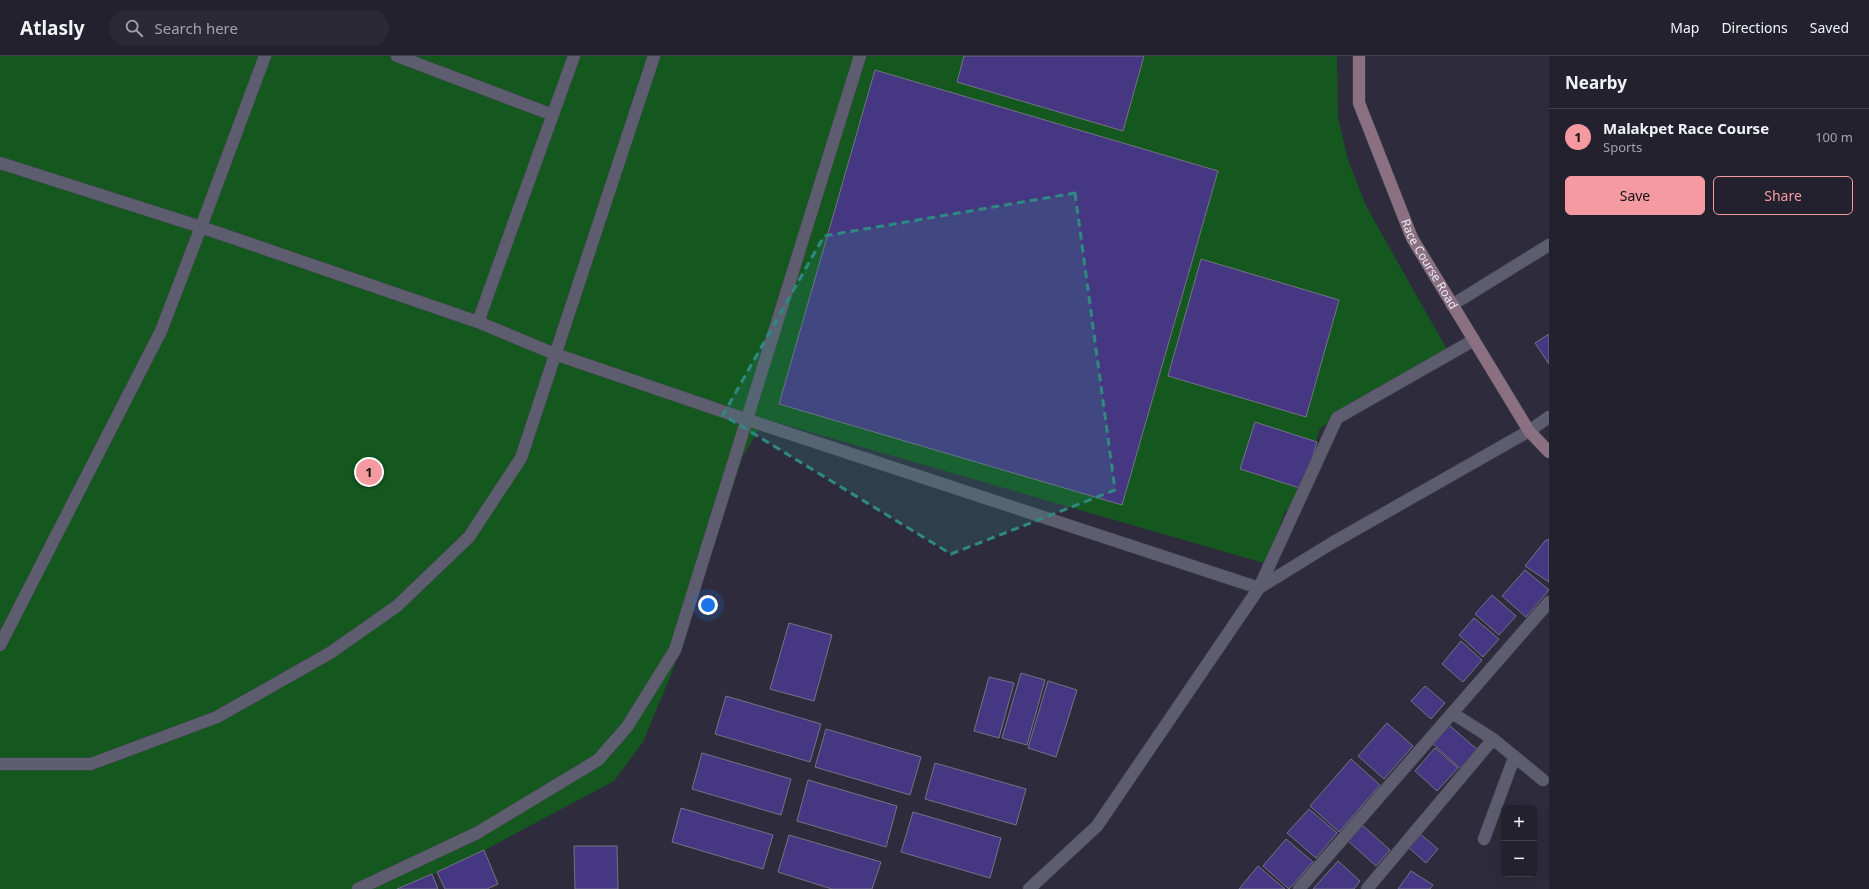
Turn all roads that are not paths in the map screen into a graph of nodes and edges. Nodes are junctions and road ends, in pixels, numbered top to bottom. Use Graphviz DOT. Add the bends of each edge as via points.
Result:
graph roads {
  1 [pos="265,56"];
  2 [pos="397,56"];
  3 [pos="574,56"];
  4 [pos="654,56"];
  5 [pos="860,56"];
  6 [pos="1359,56"];
  7 [pos="553,115"];
  8 [pos="0,163"];
  9 [pos="201,227"];
  10 [pos="1549,245"];
  11 [pos="1452,305"];
  12 [pos="478,322"];
  13 [pos="1474,340"];
  14 [pos="555,354"];
  15 [pos="1549,417"];
  16 [pos="745,419"];
  17 [pos="1529,431"];
  18 [pos="1549,452"];
  19 [pos="1259,588"];
  20 [pos="1549,602"];
  21 [pos="0,644"];
  22 [pos="1452,713"];
  23 [pos="1493,739"];
  24 [pos="1514,758"];
  25 [pos="0,764"];
  26 [pos="1543,780"];
  27 [pos="1484,840"];
  28 [pos="358,889"];
  29 [pos="1029,889"];
  30 [pos="1299,889"];
  31 [pos="1367,889"];
  1 -- 9 [label="street"];
  2 -- 7 [label="street"];
  3 -- 7 [label="street"];
  4 -- 14 [label="street"];
  5 -- 16 [label="street"];
  6 -- 11 [label="street, Race Course Road" via="1359,103 1412,238"];
  7 -- 12 [label="street"];
  8 -- 9 [label="street"];
  9 -- 12 [label="street"];
  9 -- 21 [label="street" via="161,331"];
  10 -- 11 [label="street"];
  11 -- 13 [label="street, Race Course Road"];
  12 -- 14 [label="street"];
  13 -- 17 [label="street, Race Course Road"];
  13 -- 19 [label="street" via="1337,418"];
  14 -- 16 [label="street"];
  14 -- 25 [label="street" via="522,458 469,536 397,606 330,653 217,717 91,764"];
  15 -- 17 [label="street"];
  16 -- 19 [label="street"];
  16 -- 28 [label="street" via="675,650 627,727 598,760 484,829"];
  17 -- 18 [label="street, Race Course Road"];
  17 -- 19 [label="street" via="1332,543"];
  19 -- 29 [label="street" via="1097,826"];
  20 -- 22 [label="street"];
  22 -- 23 [label="street"];
  22 -- 30 [label="street"];
  23 -- 24 [label="street"];
  23 -- 31 [label="street"];
  24 -- 26 [label="street"];
  24 -- 27 [label="street"];
}
